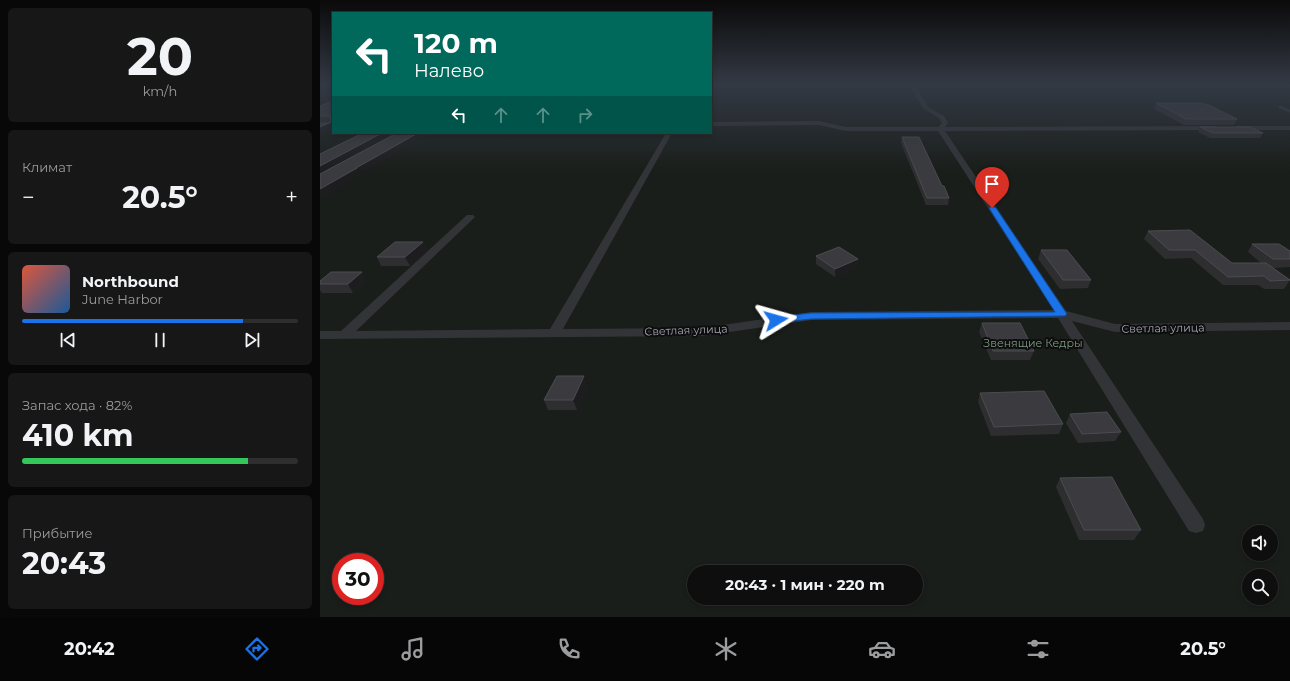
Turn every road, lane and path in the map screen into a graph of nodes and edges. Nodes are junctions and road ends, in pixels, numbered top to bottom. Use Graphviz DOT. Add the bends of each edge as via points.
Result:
graph roads {
  1 [pos="936,114"];
  2 [pos="712,124"];
  3 [pos="1220,128"];
  4 [pos="1228,128"];
  5 [pos="1290,128"];
  6 [pos="940,129"];
  7 [pos="668,134"];
  8 [pos="470,217"];
  9 [pos="1062,314"];
  10 [pos="1290,326"];
  11 [pos="555,332"];
  12 [pos="320,334"];
  13 [pos="345,334"];
  14 [pos="1196,525"];
  1 -- 6 [label="street" via="946,123"];
  2 -- 6 [label="street" via="819,123 846,129"];
  3 -- 6 [label="street"];
  4 -- 5 [label="street"];
  6 -- 9 [label="street"];
  7 -- 11 [label="street"];
  8 -- 13 [label="street"];
  9 -- 10 [label="street, Светлая улица" via="1115,328"];
  9 -- 11 [label="street, Светлая улица" via="811,316 702,332"];
  9 -- 14 [label="street"];
  11 -- 13 [label="street, Светлая улица"];
  12 -- 13 [label="street, Светлая улица"];
}
